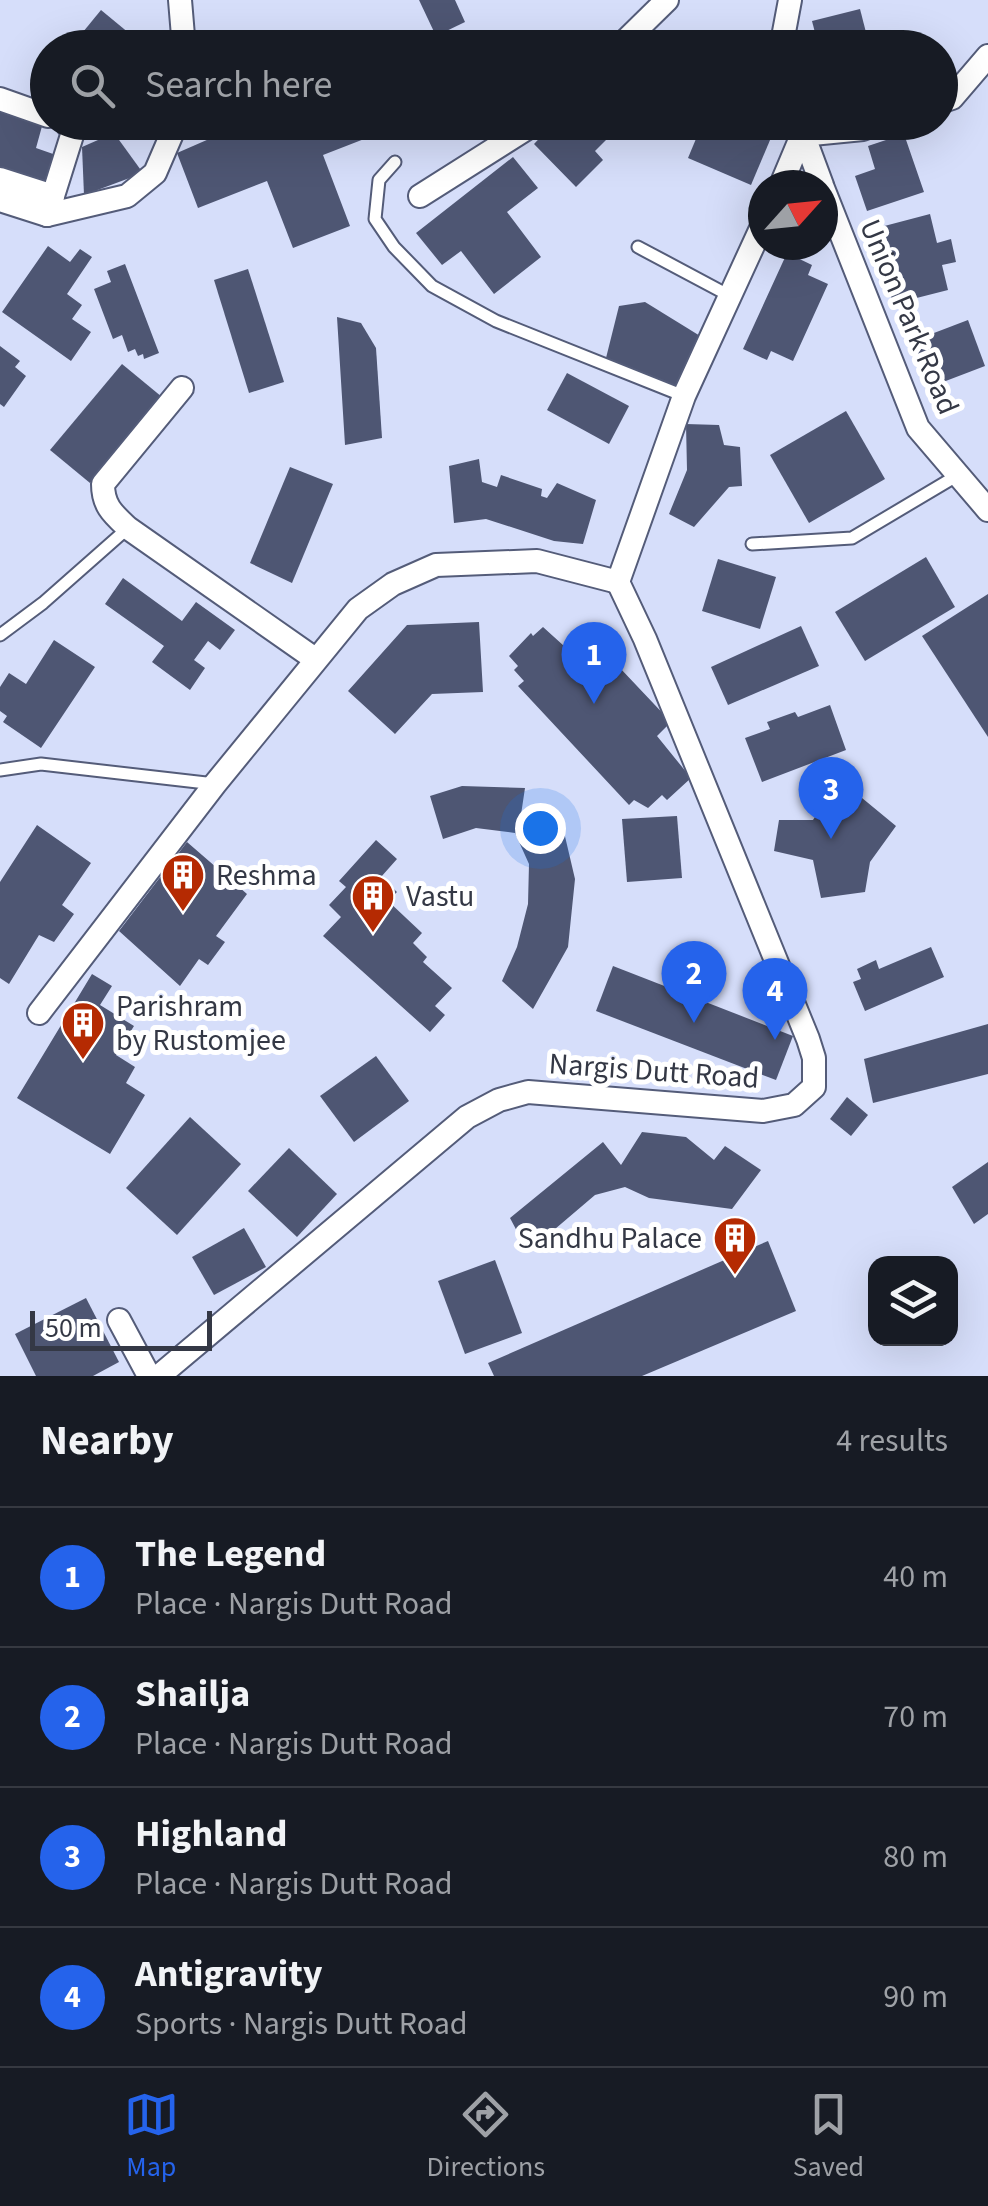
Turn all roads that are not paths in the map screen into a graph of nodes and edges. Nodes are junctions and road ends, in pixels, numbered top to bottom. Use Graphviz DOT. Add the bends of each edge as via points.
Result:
graph roads {
  1 [pos="180,0"];
  2 [pos="667,0"];
  3 [pos="790,0"];
  4 [pos="182,30"];
  5 [pos="636,30"];
  6 [pos="784,30"];
  7 [pos="988,56"];
  8 [pos="958,91"];
  9 [pos="0,99"];
  10 [pos="30,110"];
  11 [pos="71,140"];
  12 [pos="169,140"];
  13 [pos="509,140"];
  14 [pos="796,140"];
  15 [pos="804,140"];
  16 [pos="396,162"];
  17 [pos="786,170"];
  18 [pos="816,170"];
  19 [pos="0,179"];
  20 [pos="420,196"];
  21 [pos="0,200"];
  22 [pos="50,206"];
  23 [pos="838,226"];
  24 [pos="638,246"];
  25 [pos="748,257"];
  26 [pos="730,296"];
  27 [pos="182,388"];
  28 [pos="684,396"];
  29 [pos="958,475"];
  30 [pos="988,510"];
  31 [pos="128,528"];
  32 [pos="752,544"];
  33 [pos="618,582"];
  34 [pos="0,635"];
  35 [pos="315,659"];
  36 [pos="0,770"];
  37 [pos="214,784"];
  38 [pos="39,1013"];
  39 [pos="119,1320"];
  40 [pos="149,1376"];
  41 [pos="159,1376"];
  1 -- 4 [label="street"];
  2 -- 5 [label="street"];
  3 -- 6 [label="street"];
  7 -- 8 [label="street"];
  9 -- 10 [label="street"];
  11 -- 22 [label="street"];
  12 -- 22 [label="street" via="155,173 127,196"];
  13 -- 20 [label="street"];
  14 -- 17 [label="street"];
  15 -- 18 [label="street, Union Park Road"];
  16 -- 28 [label="lane" via="379,180 375,219 432,286 496,321"];
  19 -- 22 [label="street"];
  21 -- 22 [label="street"];
  23 -- 29 [label="street, Union Park Road" via="918,428"];
  24 -- 26 [label="lane"];
  25 -- 26 [label="street"];
  26 -- 28 [label="street"];
  27 -- 31 [label="street" via="103,484 109,511"];
  28 -- 33 [label="street"];
  29 -- 30 [label="street, Union Park Road"];
  29 -- 32 [label="lane" via="852,538"];
  31 -- 34 [label="lane"];
  31 -- 35 [label="street"];
  33 -- 35 [label="street" via="537,561 436,566 358,609"];
  33 -- 41 [label="street, Nargis Dutt Road" via="808,1039 814,1087 794,1106 763,1111 528,1092 498,1100 466,1117"];
  35 -- 37 [label="street"];
  36 -- 37 [label="lane" via="41,764"];
  37 -- 38 [label="street"];
  39 -- 40 [label="street"];
}
